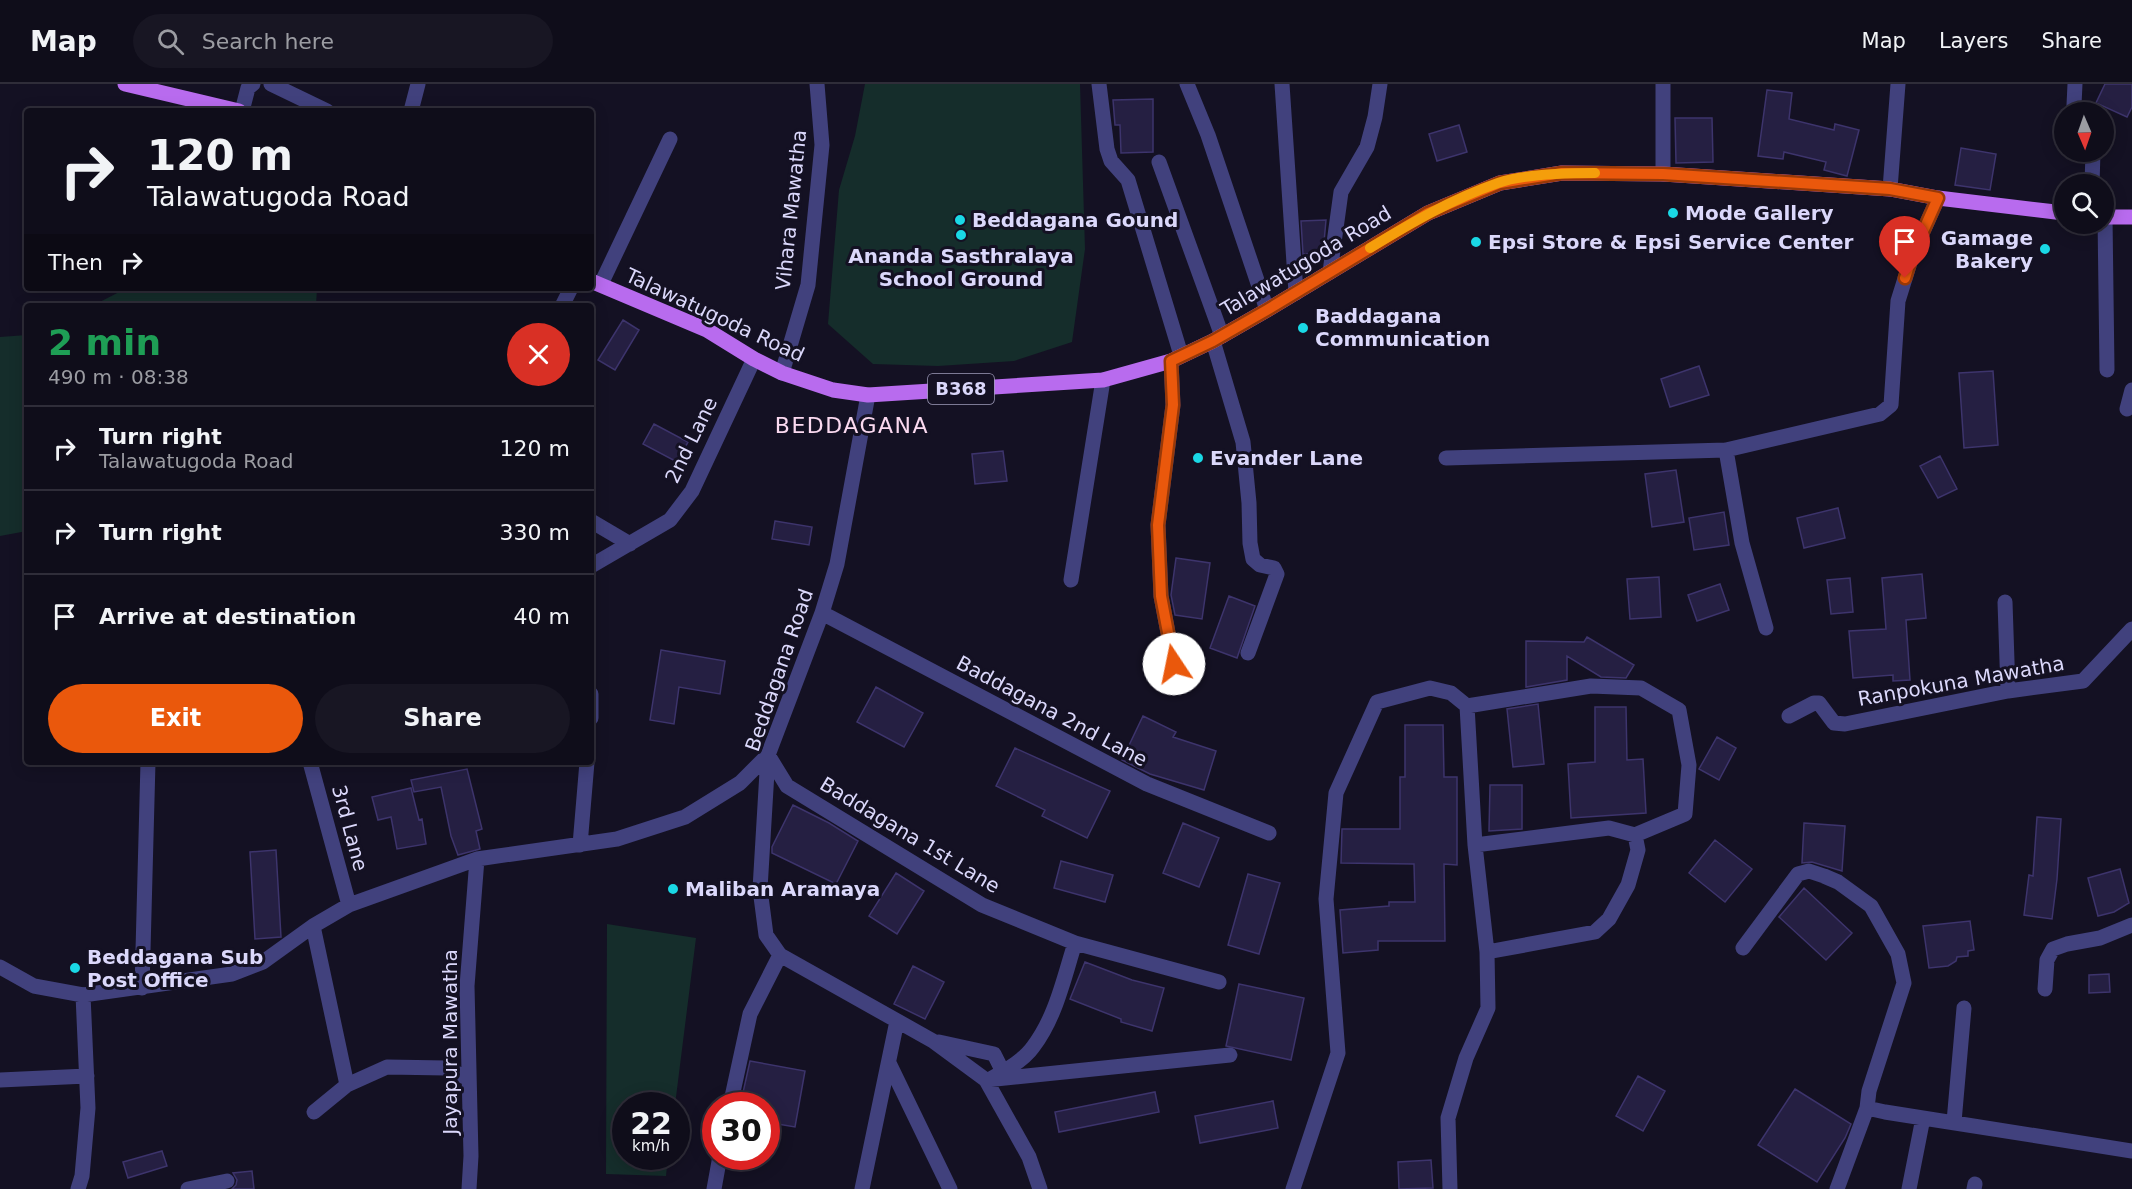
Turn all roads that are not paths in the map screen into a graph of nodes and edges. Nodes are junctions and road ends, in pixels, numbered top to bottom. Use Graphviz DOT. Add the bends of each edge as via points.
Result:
graph roads {
  1 [pos="125,84"];
  2 [pos="254,84"];
  3 [pos="271,84"];
  4 [pos="418,84"];
  5 [pos="817,84"];
  6 [pos="1099,84"];
  7 [pos="1187,84"];
  8 [pos="1282,84"];
  9 [pos="1380,84"];
  10 [pos="1663,84"];
  11 [pos="1898,84"];
  12 [pos="2075,84"];
  13 [pos="2074,102"];
  14 [pos="227,108"];
  15 [pos="241,108"];
  16 [pos="321,108"];
  17 [pos="412,108"];
  18 [pos="670,140"];
  19 [pos="1159,162"];
  20 [pos="1663,174"];
  21 [pos="1890,189"];
  22 [pos="1938,198"];
  23 [pos="2054,212"];
  24 [pos="2114,217"];
  25 [pos="2132,217"];
  26 [pos="2104,234"];
  27 [pos="1330,272"];
  28 [pos="596,283"];
  29 [pos="1296,293"];
  30 [pos="1267,310"];
  31 [pos="1217,338"];
  32 [pos="1176,358"];
  33 [pos="754,359"];
  34 [pos="2107,370"];
  35 [pos="782,373"];
  36 [pos="1103,380"];
  37 [pos="2132,390"];
  38 [pos="868,395"];
  39 [pos="2127,409"];
  40 [pos="1726,450"];
  41 [pos="1446,458"];
  42 [pos="594,523"];
  43 [pos="630,544"];
  44 [pos="594,564"];
  45 [pos="1071,580"];
  46 [pos="2005,602"];
  47 [pos="822,613"];
  48 [pos="1766,628"];
  49 [pos="2132,629"];
  50 [pos="1248,653"];
  51 [pos="1174,664"];
  52 [pos="2008,691"];
  53 [pos="1467,706"];
  54 [pos="1789,716"];
  55 [pos="768,755"];
  56 [pos="148,765"];
  57 [pos="311,765"];
  58 [pos="587,765"];
  59 [pos="1269,833"];
  60 [pos="1635,835"];
  61 [pos="580,844"];
  62 [pos="1475,845"];
  63 [pos="477,859"];
  64 [pos="349,905"];
  65 [pos="2132,925"];
  66 [pos="313,926"];
  67 [pos="1075,943"];
  68 [pos="1743,948"];
  69 [pos="1487,952"];
  70 [pos="780,955"];
  71 [pos="0,968"];
  72 [pos="1219,982"];
  73 [pos="142,988"];
  74 [pos="2045,989"];
  75 [pos="83,995"];
  76 [pos="1964,1008"];
  77 [pos="897,1021"];
  78 [pos="933,1041"];
  79 [pos="1230,1055"];
  80 [pos="889,1063"];
  81 [pos="1003,1072"];
  82 [pos="87,1076"];
  83 [pos="469,1079"];
  84 [pos="0,1080"];
  85 [pos="986,1080"];
  86 [pos="347,1085"];
  87 [pos="733,1092"];
  88 [pos="1867,1108"];
  89 [pos="314,1112"];
  90 [pos="1923,1118"];
  91 [pos="1953,1122"];
  92 [pos="2132,1151"];
  93 [pos="717,1170"];
  94 [pos="227,1181"];
  95 [pos="78,1189"];
  96 [pos="188,1189"];
  97 [pos="469,1189"];
  98 [pos="714,1189"];
  99 [pos="862,1189"];
  100 [pos="950,1189"];
  101 [pos="1040,1189"];
  102 [pos="1293,1189"];
  103 [pos="1450,1189"];
  104 [pos="1837,1189"];
  105 [pos="1909,1189"];
  1 -- 14 [label="main road"];
  2 -- 15 [label="street" via="248,88"];
  3 -- 16 [label="street"];
  4 -- 17 [label="street"];
  5 -- 35 [label="street, Vihara Mawatha" via="822,145 808,285"];
  6 -- 32 [label="street" via="1107,149 1111,161 1128,180"];
  7 -- 30 [label="street" via="1209,135"];
  8 -- 29 [label="street"];
  9 -- 27 [label="street" via="1367,147 1341,192"];
  10 -- 20 [label="street"];
  11 -- 21 [label="street"];
  12 -- 13 [label="street"];
  18 -- 28 [label="street"];
  19 -- 31 [label="street"];
  20 -- 21 [label="main road, Talawatugoda Road / B368"];
  20 -- 27 [label="main road, Talawatugoda Road / B368" via="1562,173 1500,183 1428,213"];
  21 -- 22 [label="main road, Talawatugoda Road / B368"];
  22 -- 23 [label="main road, Talawatugoda Road / B368"];
  22 -- 40 [label="street" via="1912,256 1898,301 1891,405 1880,414"];
  24 -- 25 [label="main road"];
  26 -- 34 [label="street"];
  27 -- 29 [label="main road, Talawatugoda Road / B368"];
  28 -- 33 [label="main road, Talawatugoda Road / B368" via="707,330"];
  29 -- 30 [label="main road, Talawatugoda Road / B368"];
  30 -- 31 [label="main road, Talawatugoda Road / B368"];
  31 -- 32 [label="main road, Talawatugoda Road / B368"];
  31 -- 50 [label="street" via="1244,442 1252,559 1274,568 1277,574"];
  32 -- 36 [label="main road, Talawatugoda Road / B368"];
  32 -- 51 [label="street" via="1158,525 1161,596"];
  33 -- 35 [label="main road, Talawatugoda Road / B368"];
  33 -- 43 [label="street, 2nd Lane" via="692,491 670,520"];
  35 -- 38 [label="main road, Talawatugoda Road / B368" via="833,390"];
  36 -- 38 [label="main road, Talawatugoda Road / B368"];
  36 -- 45 [label="street"];
  37 -- 39 [label="street"];
  38 -- 47 [label="street, Beddagana Road" via="837,564"];
  40 -- 41 [label="street"];
  40 -- 48 [label="street" via="1742,543"];
  42 -- 43 [label="street"];
  43 -- 44 [label="street, 2nd Lane"];
  46 -- 52 [label="street"];
  47 -- 55 [label="street, Beddagana Road"];
  47 -- 59 [label="street, Baddagana 2nd Lane" via="1147,784"];
  49 -- 52 [label="street, Ranpokuna Mawatha" via="2083,681"];
  52 -- 54 [label="street, Ranpokuna Mawatha" via="1845,724 1834,723 1819,703"];
  53 -- 60 [label="street" via="1591,686 1641,688 1679,710 1689,765 1685,814"];
  53 -- 62 [label="street"];
  53 -- 102 [label="street" via="1451,693 1430,688 1377,702 1336,793 1326,899 1338,1053"];
  55 -- 61 [label="street" via="740,783 685,817 617,839"];
  55 -- 67 [label="street, Baddagana 1st Lane" via="787,786 982,905"];
  55 -- 70 [label="street, Beddagana Road" via="760,889 766,935"];
  56 -- 73 [label="street"];
  57 -- 64 [label="street, 3rd Lane"];
  58 -- 61 [label="street"];
  60 -- 62 [label="street" via="1610,828"];
  60 -- 69 [label="street" via="1638,850 1628,885 1609,919 1595,932"];
  61 -- 63 [label="street"];
  62 -- 69 [label="street"];
  63 -- 64 [label="street"];
  63 -- 83 [label="street, Jayapura Mawatha" via="467,986"];
  64 -- 66 [label="street"];
  65 -- 74 [label="street" via="2100,938 2053,949 2047,960"];
  66 -- 73 [label="street" via="263,962 232,975"];
  66 -- 86 [label="street"];
  67 -- 72 [label="street, Baddagana 1st Lane"];
  67 -- 81 [label="street" via="1052,1015 1033,1049"];
  68 -- 88 [label="street" via="1798,874 1809,871 1838,882 1871,906 1898,954 1904,983"];
  69 -- 103 [label="street" via="1488,1008 1466,1058 1448,1118"];
  70 -- 77 [label="street"];
  70 -- 87 [label="street" via="750,1014"];
  71 -- 75 [label="street" via="34,986"];
  73 -- 75 [label="street"];
  75 -- 82 [label="street"];
  76 -- 91 [label="street"];
  77 -- 78 [label="street"];
  77 -- 80 [label="street"];
  78 -- 81 [label="street" via="994,1054"];
  78 -- 85 [label="street"];
  79 -- 85 [label="street"];
  80 -- 99 [label="street"];
  80 -- 100 [label="street"];
  81 -- 85 [label="street"];
  82 -- 84 [label="street"];
  82 -- 95 [label="street" via="87,1119"];
  83 -- 86 [label="street" via="446,1068 387,1067"];
  83 -- 97 [label="street, Jayapura Mawatha"];
  85 -- 101 [label="street" via="1029,1157"];
  86 -- 89 [label="street"];
  88 -- 90 [label="street"];
  88 -- 104 [label="street"];
  90 -- 91 [label="street"];
  90 -- 105 [label="street"];
  91 -- 92 [label="street"];
  93 -- 98 [label="street"];
  94 -- 96 [label="street"];
}
